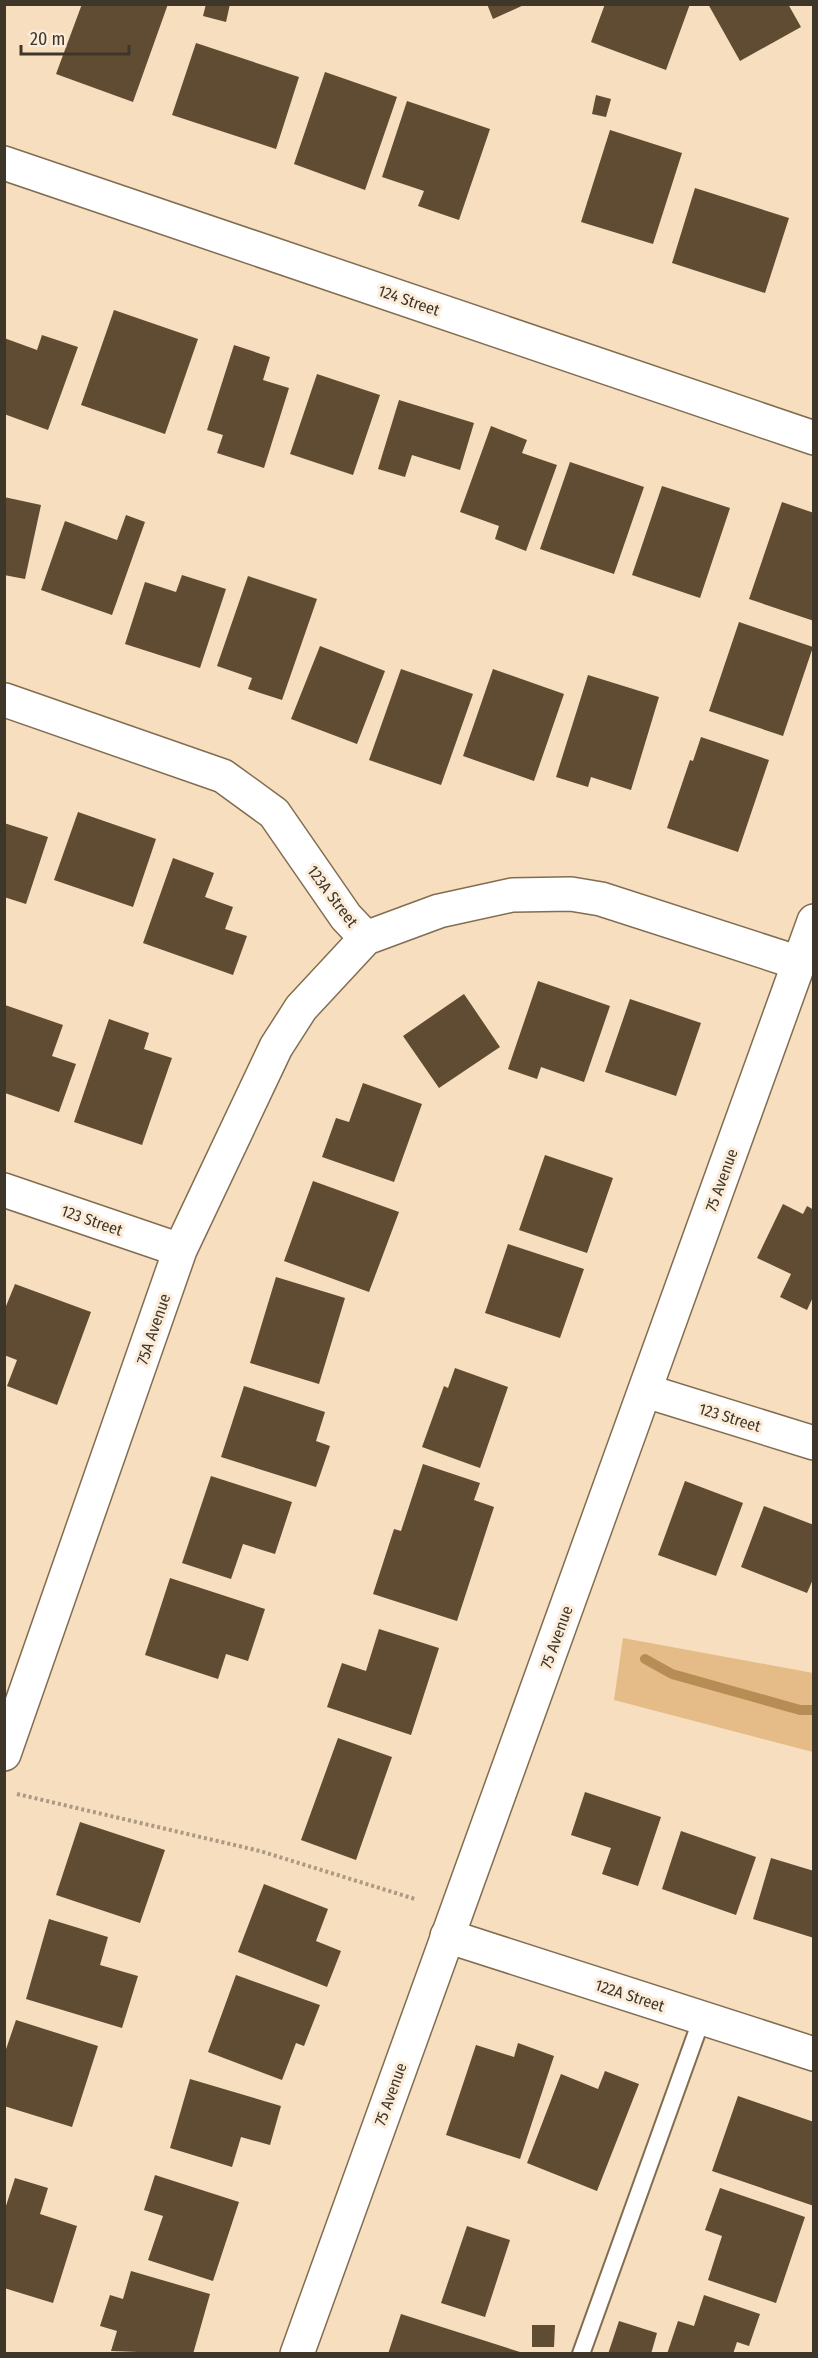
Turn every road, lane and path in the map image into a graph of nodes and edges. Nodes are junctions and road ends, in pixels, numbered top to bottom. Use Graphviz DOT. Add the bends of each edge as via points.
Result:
graph roads {
  1 [pos="4,163"];
  2 [pos="813,438"];
  3 [pos="5,700"];
  4 [pos="813,921"];
  5 [pos="366,938"];
  6 [pos="799,963"];
  7 [pos="4,1190"];
  8 [pos="180,1250"];
  9 [pos="646,1391"];
  10 [pos="813,1443"];
  11 [pos="4,1754"];
  12 [pos="17,1794"];
  13 [pos="416,1899"];
  14 [pos="447,1936"];
  15 [pos="702,2018"];
  16 [pos="813,2054"];
  17 [pos="297,2354"];
  18 [pos="581,2354"];
  1 -- 2 [label="street, 124 Street"];
  3 -- 5 [label="street, 123A Street" via="223,776 274,813 346,917"];
  4 -- 6 [label="street, 75 Avenue"];
  5 -- 6 [label="street, 123A Street" via="439,911 512,895 571,894 601,899"];
  5 -- 8 [label="street, 75A Avenue" via="301,1008 276,1047"];
  6 -- 9 [label="street, 75 Avenue"];
  7 -- 8 [label="street, 123 Street"];
  8 -- 11 [label="street, 75A Avenue"];
  9 -- 10 [label="street, 123 Street"];
  9 -- 14 [label="street, 75 Avenue"];
  12 -- 13 [label="path" via="260,1851"];
  14 -- 15 [label="street, 122A Street"];
  14 -- 17 [label="street, 75 Avenue"];
  15 -- 16 [label="street, 122A Street"];
  15 -- 18 [label="lane"];
}
